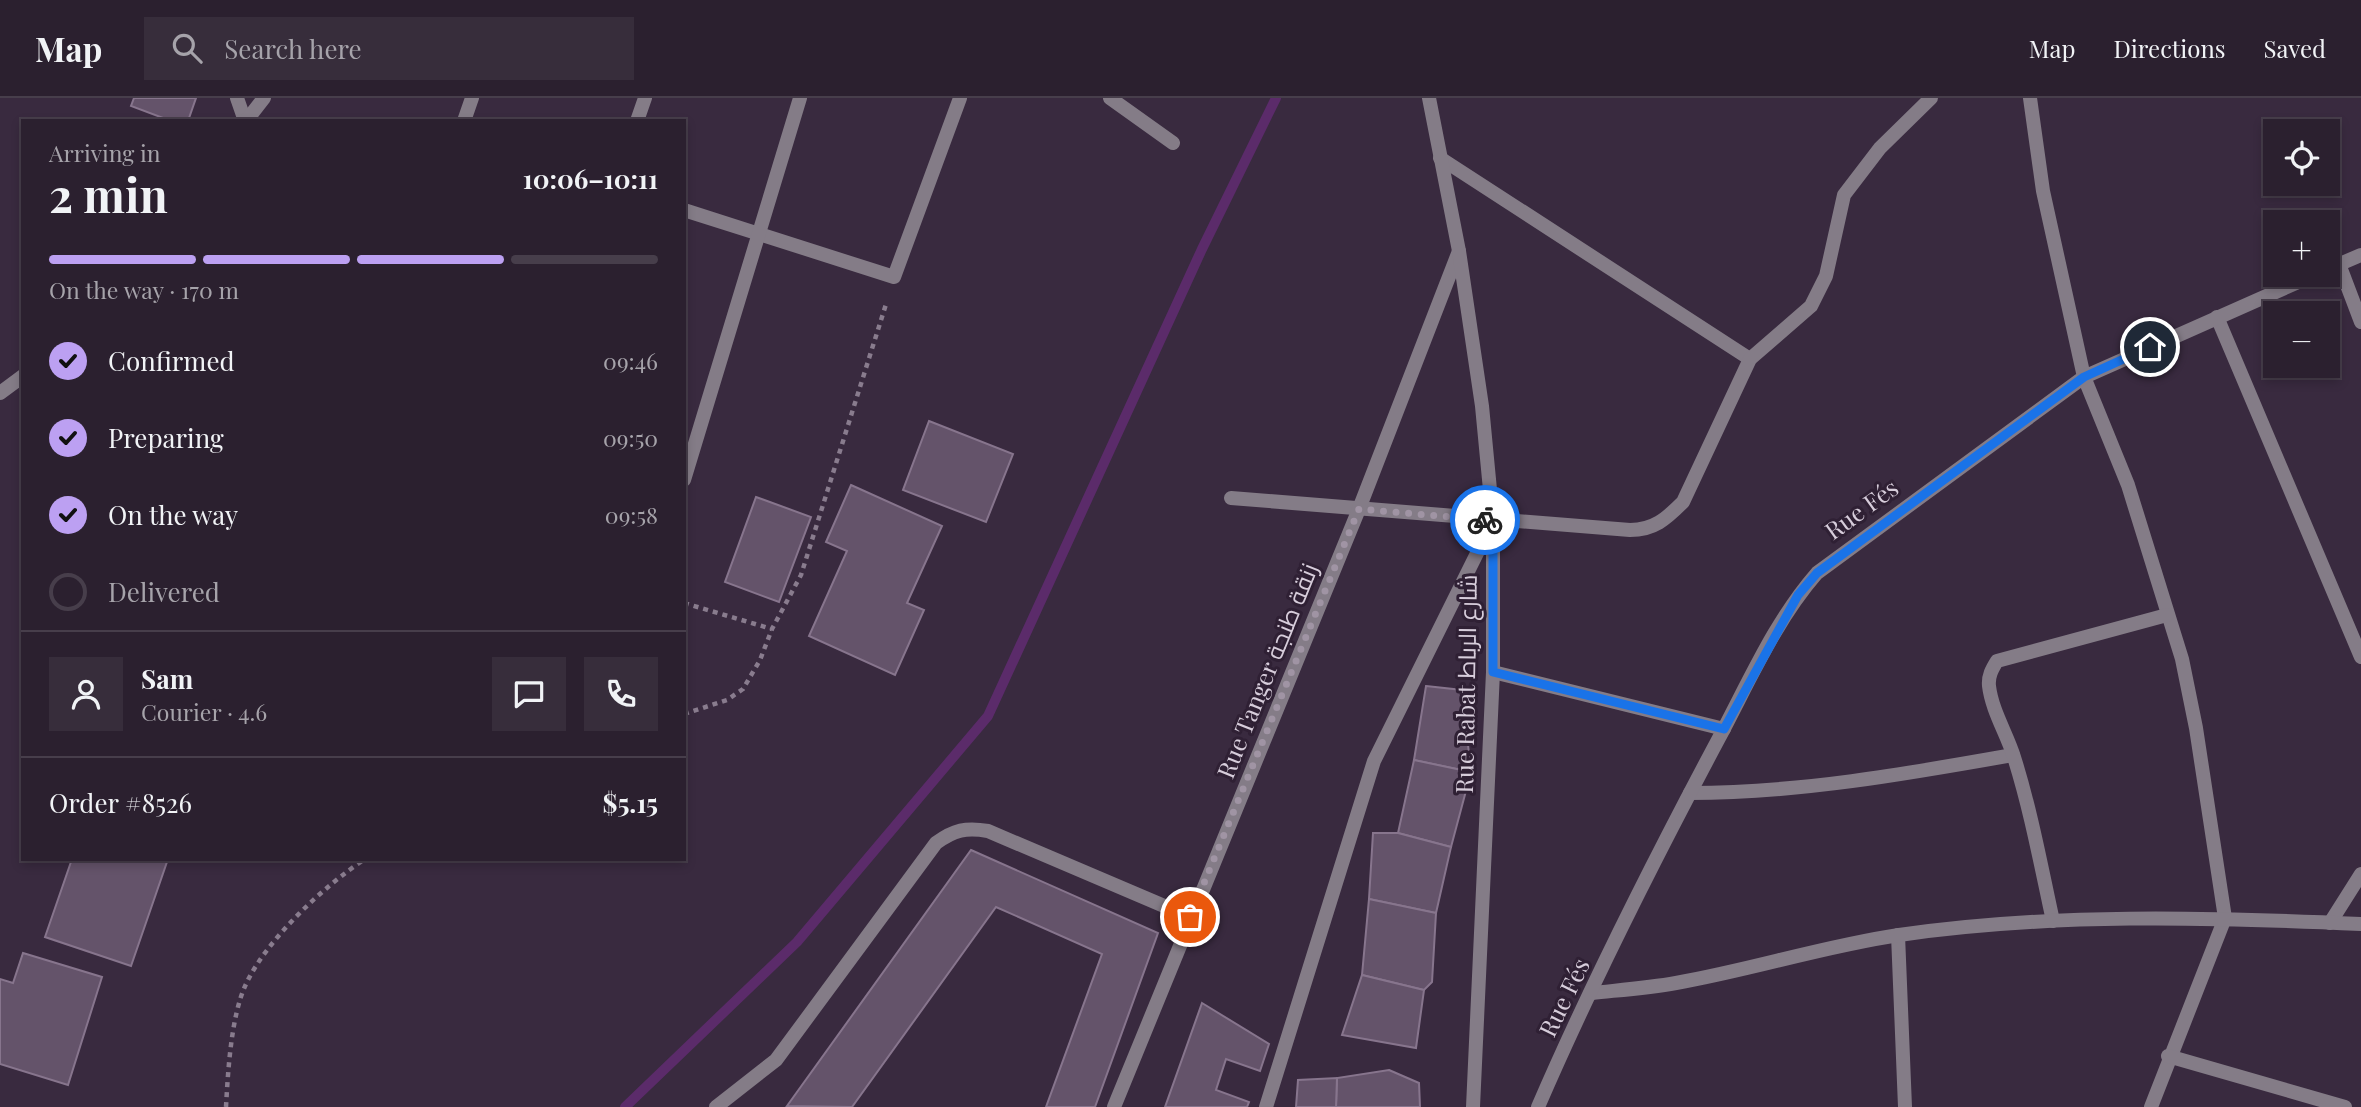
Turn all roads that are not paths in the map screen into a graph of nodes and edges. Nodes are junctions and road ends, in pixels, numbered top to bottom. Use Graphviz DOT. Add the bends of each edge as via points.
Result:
graph roads {
  1 [pos="237,98"];
  2 [pos="264,98"];
  3 [pos="472,98"];
  4 [pos="645,98"];
  5 [pos="800,98"];
  6 [pos="960,98"];
  7 [pos="1110,98"];
  8 [pos="1429,98"];
  9 [pos="1931,98"];
  10 [pos="2032,99"];
  11 [pos="244,119"];
  12 [pos="247,119"];
  13 [pos="465,119"];
  14 [pos="638,119"];
  15 [pos="1173,143"];
  16 [pos="1440,158"];
  17 [pos="686,211"];
  18 [pos="757,233"];
  19 [pos="1459,251"];
  20 [pos="2361,255"];
  21 [pos="2340,263"];
  22 [pos="2340,280"];
  23 [pos="2286,287"];
  24 [pos="2217,317"];
  25 [pos="2361,322"];
  26 [pos="1750,359"];
  27 [pos="21,377"];
  28 [pos="2084,377"];
  29 [pos="0,393"];
  30 [pos="686,473"];
  31 [pos="1231,498"];
  32 [pos="1359,509"];
  33 [pos="1493,521"];
  34 [pos="2167,615"];
  35 [pos="2361,657"];
  36 [pos="1493,672"];
  37 [pos="1724,729"];
  38 [pos="2013,755"];
  39 [pos="1690,793"];
  40 [pos="2361,874"];
  41 [pos="1190,917"];
  42 [pos="2225,918"];
  43 [pos="2053,921"];
  44 [pos="2330,923"];
  45 [pos="2361,924"];
  46 [pos="1898,935"];
  47 [pos="1592,993"];
  48 [pos="2168,1056"];
  49 [pos="716,1107"];
  50 [pos="1114,1107"];
  51 [pos="1266,1107"];
  52 [pos="1473,1107"];
  53 [pos="1538,1107"];
  54 [pos="1905,1107"];
  55 [pos="2151,1107"];
  56 [pos="2345,1107"];
  1 -- 11 [label="street"];
  2 -- 12 [label="street"];
  3 -- 13 [label="street"];
  4 -- 14 [label="street"];
  5 -- 18 [label="street"];
  6 -- 18 [label="street" via="894,277"];
  7 -- 15 [label="street"];
  8 -- 16 [label="street, Rue Rabat شارع الرباط"];
  9 -- 26 [label="street" via="1880,148 1844,195 1826,276 1811,306"];
  10 -- 28 [label="street" via="2043,191"];
  16 -- 19 [label="street, Rue Rabat شارع الرباط"];
  16 -- 26 [label="street"];
  17 -- 18 [label="street"];
  18 -- 30 [label="street"];
  19 -- 32 [label="street, Rue Tanger زنقة طنجة"];
  19 -- 33 [label="street, Rue Rabat شارع الرباط"];
  20 -- 21 [label="street"];
  22 -- 25 [label="street"];
  23 -- 24 [label="street, Rue Fés"];
  24 -- 28 [label="street, Rue Fés"];
  24 -- 35 [label="street"];
  26 -- 33 [label="street" via="1683,502 1665,520 1646,530"];
  27 -- 29 [label="street"];
  28 -- 34 [label="street" via="2128,485"];
  28 -- 37 [label="street, Rue Fés" via="1817,573 1798,595"];
  31 -- 32 [label="street"];
  32 -- 33 [label="street"];
  32 -- 41 [label="street, Rue Tanger زنقة طنجة"];
  33 -- 36 [label="street, Rue Rabat شارع الرباط"];
  33 -- 51 [label="street" via="1374,761"];
  34 -- 38 [label="street" via="1997,661 1988,682"];
  34 -- 42 [label="street" via="2182,659 2196,728"];
  36 -- 37 [label="street"];
  36 -- 52 [label="street, Rue Rabat شارع الرباط"];
  37 -- 39 [label="street, Rue Fés"];
  38 -- 39 [label="street" via="1805,787"];
  38 -- 43 [label="street"];
  39 -- 47 [label="street, Rue Fés"];
  40 -- 44 [label="street"];
  41 -- 49 [label="street" via="988,831 954,830 936,843 776,1060"];
  41 -- 50 [label="street, Rue Tanger زنقة طنجة"];
  42 -- 43 [label="street"];
  42 -- 44 [label="street"];
  42 -- 48 [label="street"];
  43 -- 46 [label="street"];
  44 -- 45 [label="street"];
  46 -- 47 [label="street" via="1676,983"];
  46 -- 54 [label="street"];
  47 -- 53 [label="street, Rue Fés"];
  48 -- 55 [label="street"];
  48 -- 56 [label="street"];
}
